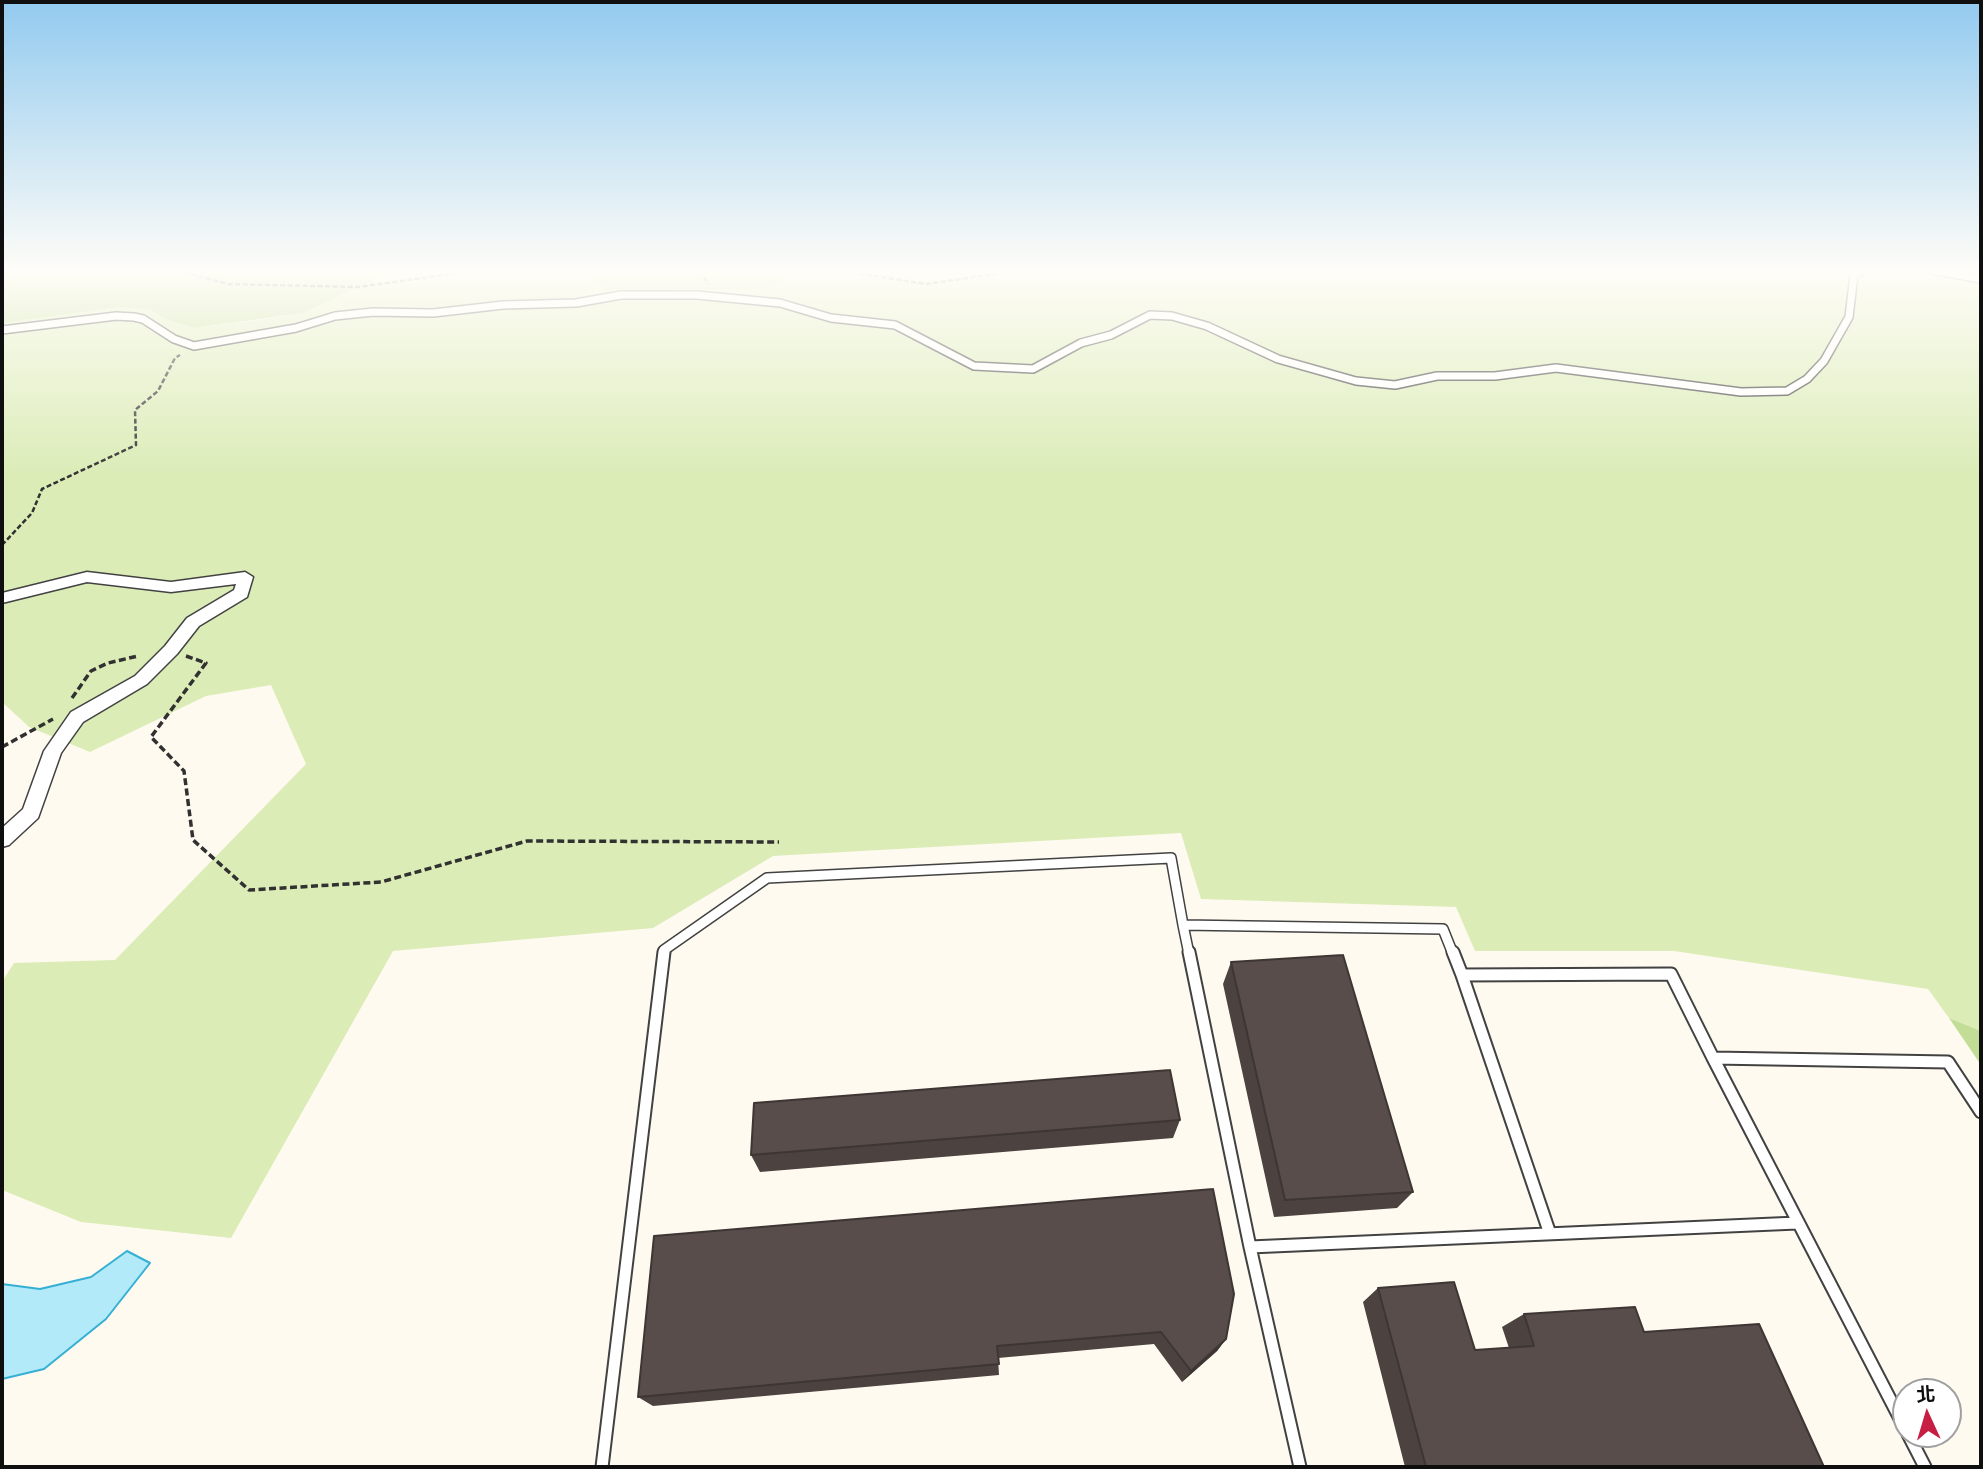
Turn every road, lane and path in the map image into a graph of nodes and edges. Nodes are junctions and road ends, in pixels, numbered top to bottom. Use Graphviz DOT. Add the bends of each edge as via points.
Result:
graph roads {
  1 [pos="173,339"];
  2 [pos="236,339"];
  3 [pos="925,339"];
  4 [pos="1098,339"];
  5 [pos="1234,339"];
  6 [pos="1837,339"];
  7 [pos="194,346"];
  8 [pos="2,545"];
  9 [pos="2,598"];
  10 [pos="171,650"];
  11 [pos="2,839"];
  12 [pos="779,842"];
  13 [pos="1183,925"];
  14 [pos="1462,975"];
  15 [pos="1713,1058"];
  16 [pos="1981,1112"];
  17 [pos="1797,1223"];
  18 [pos="1550,1234"];
  19 [pos="1250,1247"];
  20 [pos="1892,1404"];
  21 [pos="1915,1448"];
  22 [pos="601,1467"];
  23 [pos="1300,1467"];
  24 [pos="1925,1467"];
  1 -- 7 [label="lane"];
  2 -- 7 [label="lane"];
  3 -- 4 [label="lane" via="974,366 1032,369"];
  5 -- 6 [label="lane" via="1278,359 1356,381 1395,385 1437,376 1556,369 1741,392 1787,391 1807,379"];
  7 -- 8 [label="path" via="176,358 158,391 135,411 136,445 41,489 32,513"];
  9 -- 10 [label="street" via="87,577 171,587 245,577 241,593 193,621"];
  10 -- 11 [label="street" via="141,680 76,717 54,751 31,813"];
  10 -- 12 [label="path" via="206,663 151,737 184,771 193,840 250,890 381,882 527,841"];
  13 -- 14 [label="lane" via="1443,929"];
  13 -- 19 [label="lane"];
  13 -- 22 [label="lane" via="1171,858 767,878 664,950"];
  14 -- 15 [label="lane" via="1671,974"];
  14 -- 18 [label="lane"];
  15 -- 16 [label="lane" via="1948,1062"];
  15 -- 17 [label="lane"];
  17 -- 18 [label="lane"];
  17 -- 20 [label="lane"];
  18 -- 19 [label="lane"];
  19 -- 23 [label="lane"];
  21 -- 24 [label="lane"];
}
